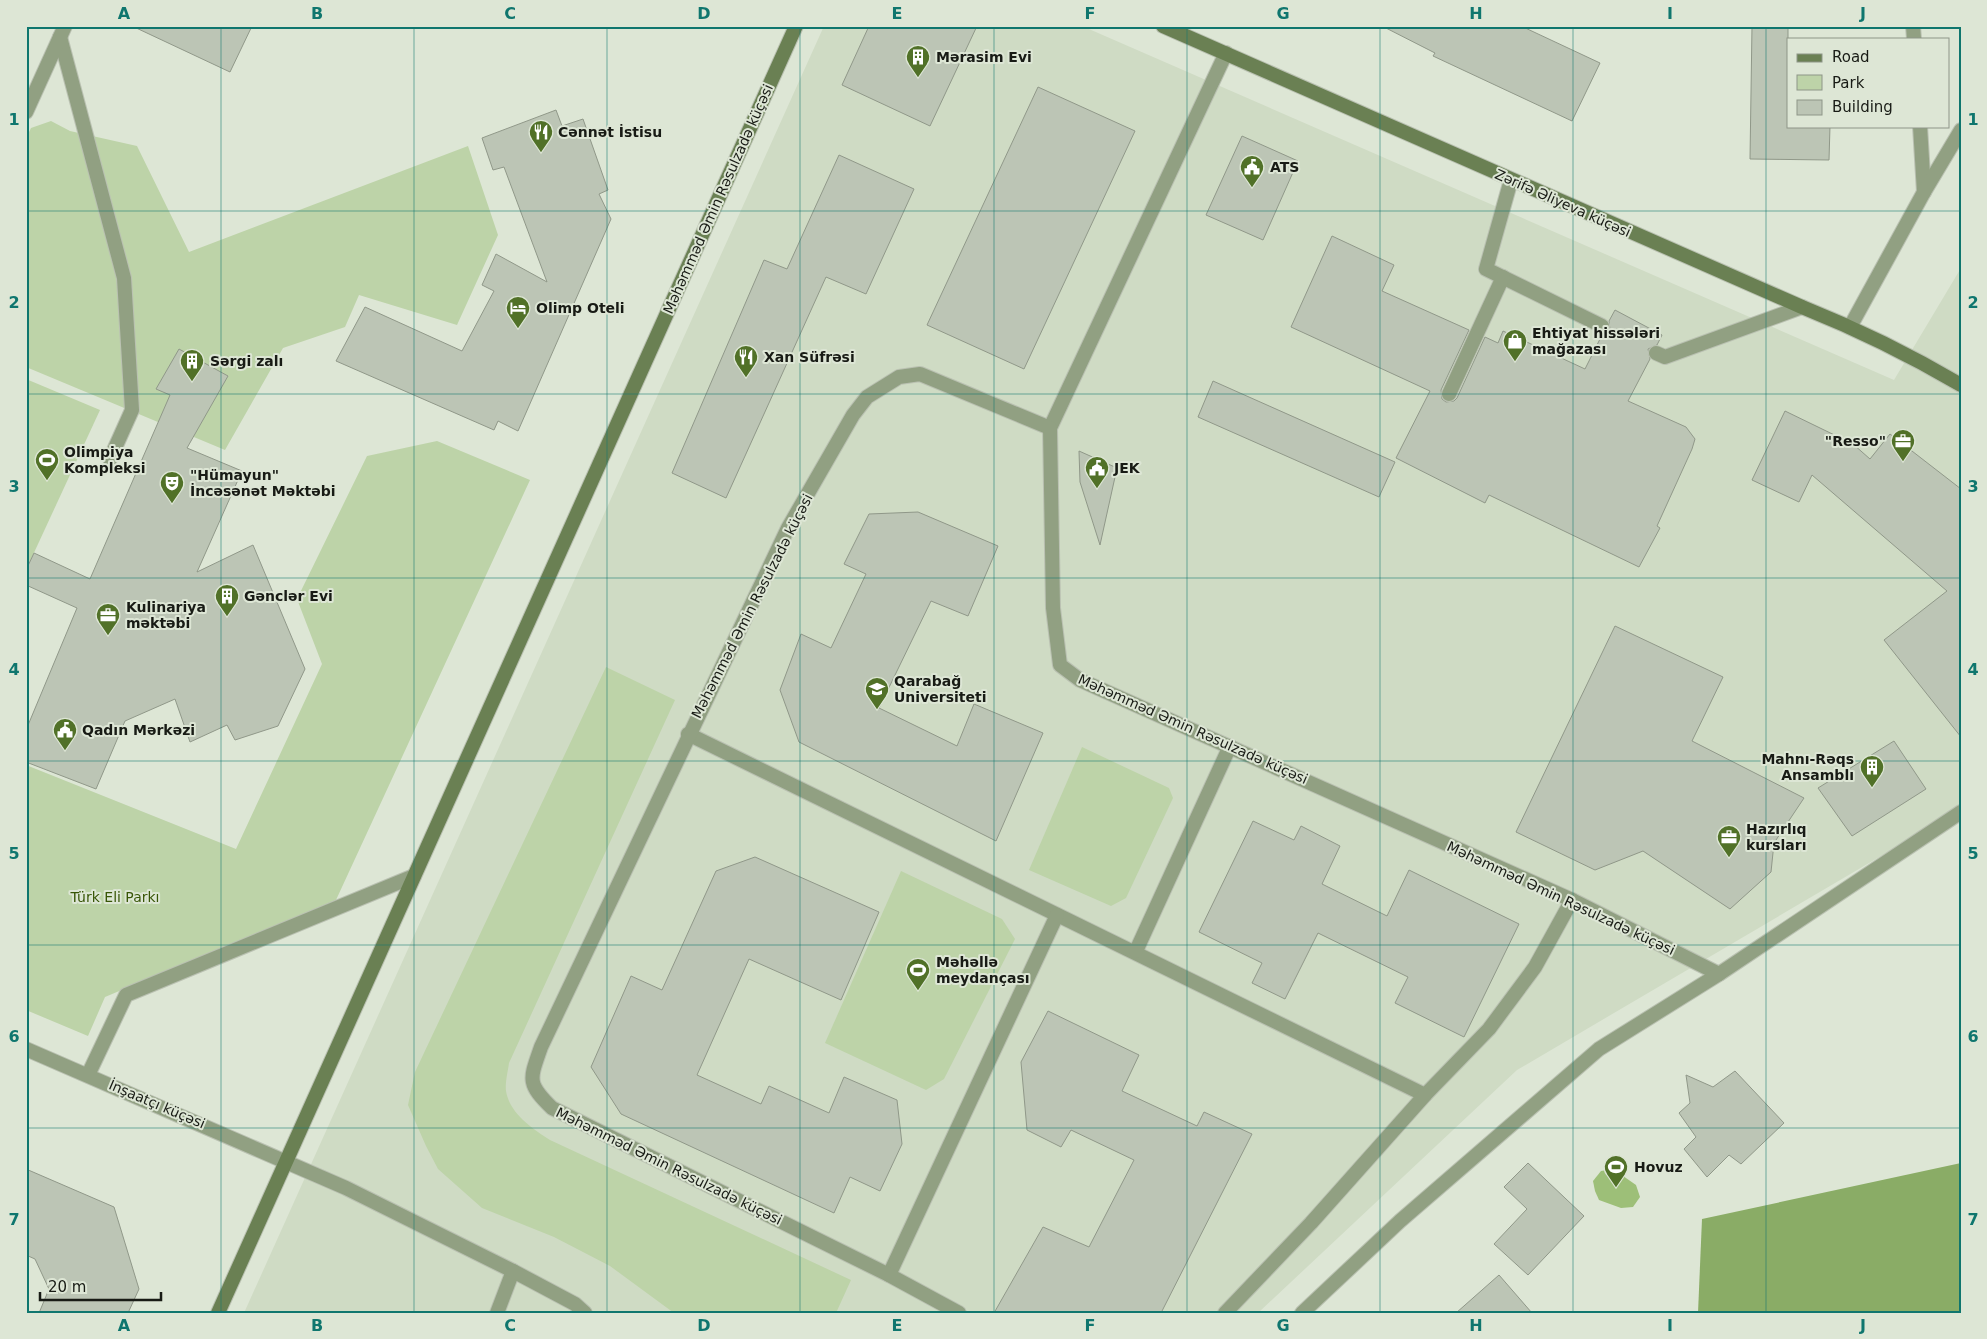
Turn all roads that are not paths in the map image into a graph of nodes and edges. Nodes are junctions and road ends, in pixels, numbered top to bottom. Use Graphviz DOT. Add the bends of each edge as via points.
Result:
graph roads {
  1 [pos="796,26"];
  2 [pos="1163,26"];
  3 [pos="62,32"];
  4 [pos="1226,54"];
  5 [pos="26,112"];
  6 [pos="1920,128"];
  7 [pos="1961,130"];
  8 [pos="1510,180"];
  9 [pos="1924,192"];
  10 [pos="1503,277"];
  11 [pos="1802,308"];
  12 [pos="1602,326"];
  13 [pos="1850,326"];
  14 [pos="1656,353"];
  15 [pos="1961,385"];
  16 [pos="1449,394"];
  17 [pos="1050,428"];
  18 [pos="110,459"];
  19 [pos="688,734"];
  20 [pos="1230,746"];
  21 [pos="1961,812"];
  22 [pos="414,876"];
  23 [pos="1572,900"];
  24 [pos="1057,915"];
  25 [pos="1136,951"];
  26 [pos="1718,974"];
  27 [pos="26,1049"];
  28 [pos="88,1075"];
  29 [pos="1425,1096"];
  30 [pos="287,1160"];
  31 [pos="513,1271"];
  32 [pos="889,1275"];
  33 [pos="218,1313"];
  34 [pos="497,1313"];
  35 [pos="585,1313"];
  36 [pos="959,1313"];
  37 [pos="1225,1313"];
  38 [pos="1302,1313"];
  1 -- 22 [label="main road, Məhəmməd Əmin Rəsulzadə küçəsi"];
  2 -- 4 [label="main road, Zərifə Əliyeva küçəsi"];
  3 -- 5 [label="street"];
  3 -- 18 [label="street" via="124,278 132,410"];
  4 -- 8 [label="main road, Zərifə Əliyeva küçəsi"];
  4 -- 17 [label="street"];
  6 -- 9 [label="street"];
  7 -- 9 [label="street"];
  8 -- 10 [label="street" via="1486,269"];
  8 -- 11 [label="main road, Zərifə Əliyeva küçəsi"];
  9 -- 13 [label="street"];
  10 -- 12 [label="street"];
  10 -- 16 [label="street"];
  11 -- 13 [label="main road, Zərifə Əliyeva küçəsi"];
  11 -- 14 [label="street" via="1665,357"];
  13 -- 15 [label="main road, Zərifə Əliyeva küçəsi"];
  17 -- 19 [label="street, Məhəmməd Əmin Rəsulzadə küçəsi" via="920,374 899,377 866,397 788,528"];
  17 -- 20 [label="street, Məhəmməd Əmin Rəsulzadə küçəsi" via="1053,608 1060,664 1080,680"];
  19 -- 24 [label="street"];
  19 -- 32 [label="street, Məhəmməd Əmin Rəsulzadə küçəsi" via="541,1047 532,1074 535,1091 552,1108 604,1136"];
  20 -- 23 [label="street, Məhəmməd Əmin Rəsulzadə küçəsi"];
  20 -- 25 [label="street"];
  21 -- 26 [label="street"];
  22 -- 28 [label="street" via="126,995"];
  22 -- 30 [label="main road, Məhəmməd Əmin Rəsulzadə küçəsi"];
  23 -- 26 [label="street, Məhəmməd Əmin Rəsulzadə küçəsi"];
  23 -- 29 [label="street" via="1535,967 1489,1029"];
  24 -- 25 [label="street"];
  24 -- 32 [label="street"];
  25 -- 29 [label="street"];
  26 -- 38 [label="street" via="1599,1049 1400,1221"];
  27 -- 28 [label="street, İnşaatçı küçəsi"];
  28 -- 30 [label="street, İnşaatçı küçəsi"];
  29 -- 37 [label="street"];
  30 -- 31 [label="street"];
  30 -- 33 [label="main road, Məhəmməd Əmin Rəsulzadə küçəsi"];
  31 -- 34 [label="street"];
  31 -- 35 [label="street" via="575,1304"];
  32 -- 36 [label="street, Məhəmməd Əmin Rəsulzadə küçəsi"];
}
